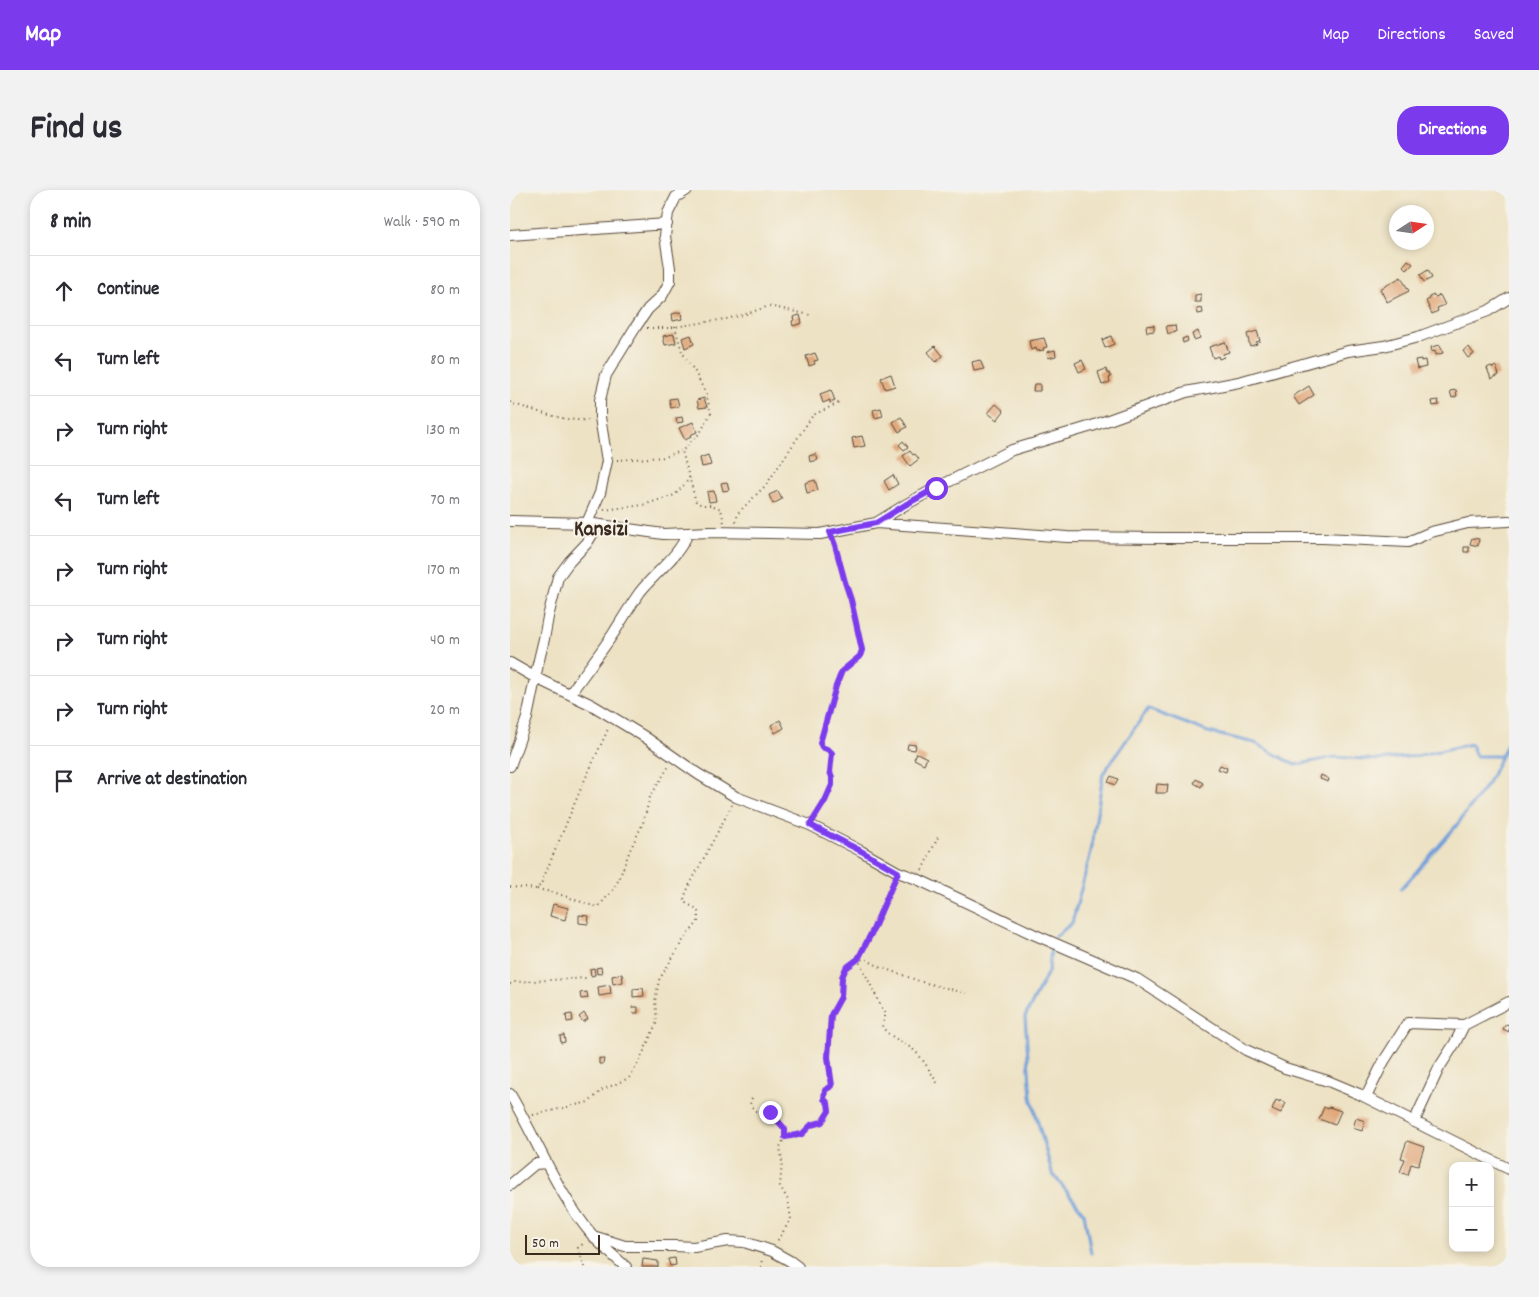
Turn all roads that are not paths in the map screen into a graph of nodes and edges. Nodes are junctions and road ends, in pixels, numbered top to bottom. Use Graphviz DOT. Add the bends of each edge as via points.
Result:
graph roads {
  1 [pos="687,190"];
  2 [pos="667,224"];
  3 [pos="510,235"];
  4 [pos="1509,298"];
  5 [pos="1509,521"];
  6 [pos="510,522"];
  7 [pos="587,523"];
  8 [pos="876,523"];
  9 [pos="598,525"];
  10 [pos="688,533"];
  11 [pos="510,662"];
  12 [pos="536,678"];
  13 [pos="570,694"];
  14 [pos="510,766"];
  15 [pos="1509,1002"];
  16 [pos="1464,1025"];
  17 [pos="510,1094"];
  18 [pos="1366,1098"];
  19 [pos="1414,1122"];
  20 [pos="546,1163"];
  21 [pos="1509,1168"];
  22 [pos="510,1184"];
  23 [pos="593,1236"];
  24 [pos="626,1267"];
  25 [pos="798,1267"];
  1 -- 2 [label="street" via="676,198 668,213"];
  2 -- 3 [label="street"];
  2 -- 7 [label="street" via="670,281 606,374 600,417 607,461 600,494"];
  4 -- 8 [label="street" via="1488,311 1418,337 1348,351 1239,382 1186,392 1092,426 1012,450"];
  5 -- 8 [label="street" via="1468,523 1431,532 1408,542 1323,538 1067,537"];
  6 -- 7 [label="street"];
  7 -- 9 [label="street"];
  8 -- 10 [label="street" via="820,534"];
  9 -- 10 [label="street" via="662,534"];
  9 -- 12 [label="street" via="558,577"];
  10 -- 13 [label="street" via="677,554 628,609"];
  11 -- 12 [label="street"];
  12 -- 13 [label="street"];
  12 -- 14 [label="street" via="527,718"];
  13 -- 18 [label="street" via="736,797 810,825 898,872 1137,979 1254,1054"];
  15 -- 16 [label="street"];
  16 -- 18 [label="street" via="1408,1023"];
  16 -- 19 [label="street" via="1439,1068"];
  17 -- 20 [label="street"];
  18 -- 19 [label="street"];
  19 -- 21 [label="street"];
  20 -- 22 [label="street" via="535,1164"];
  20 -- 23 [label="street"];
  23 -- 24 [label="street"];
  23 -- 25 [label="street" via="625,1246 694,1247 728,1240 744,1242 772,1251"];
}
